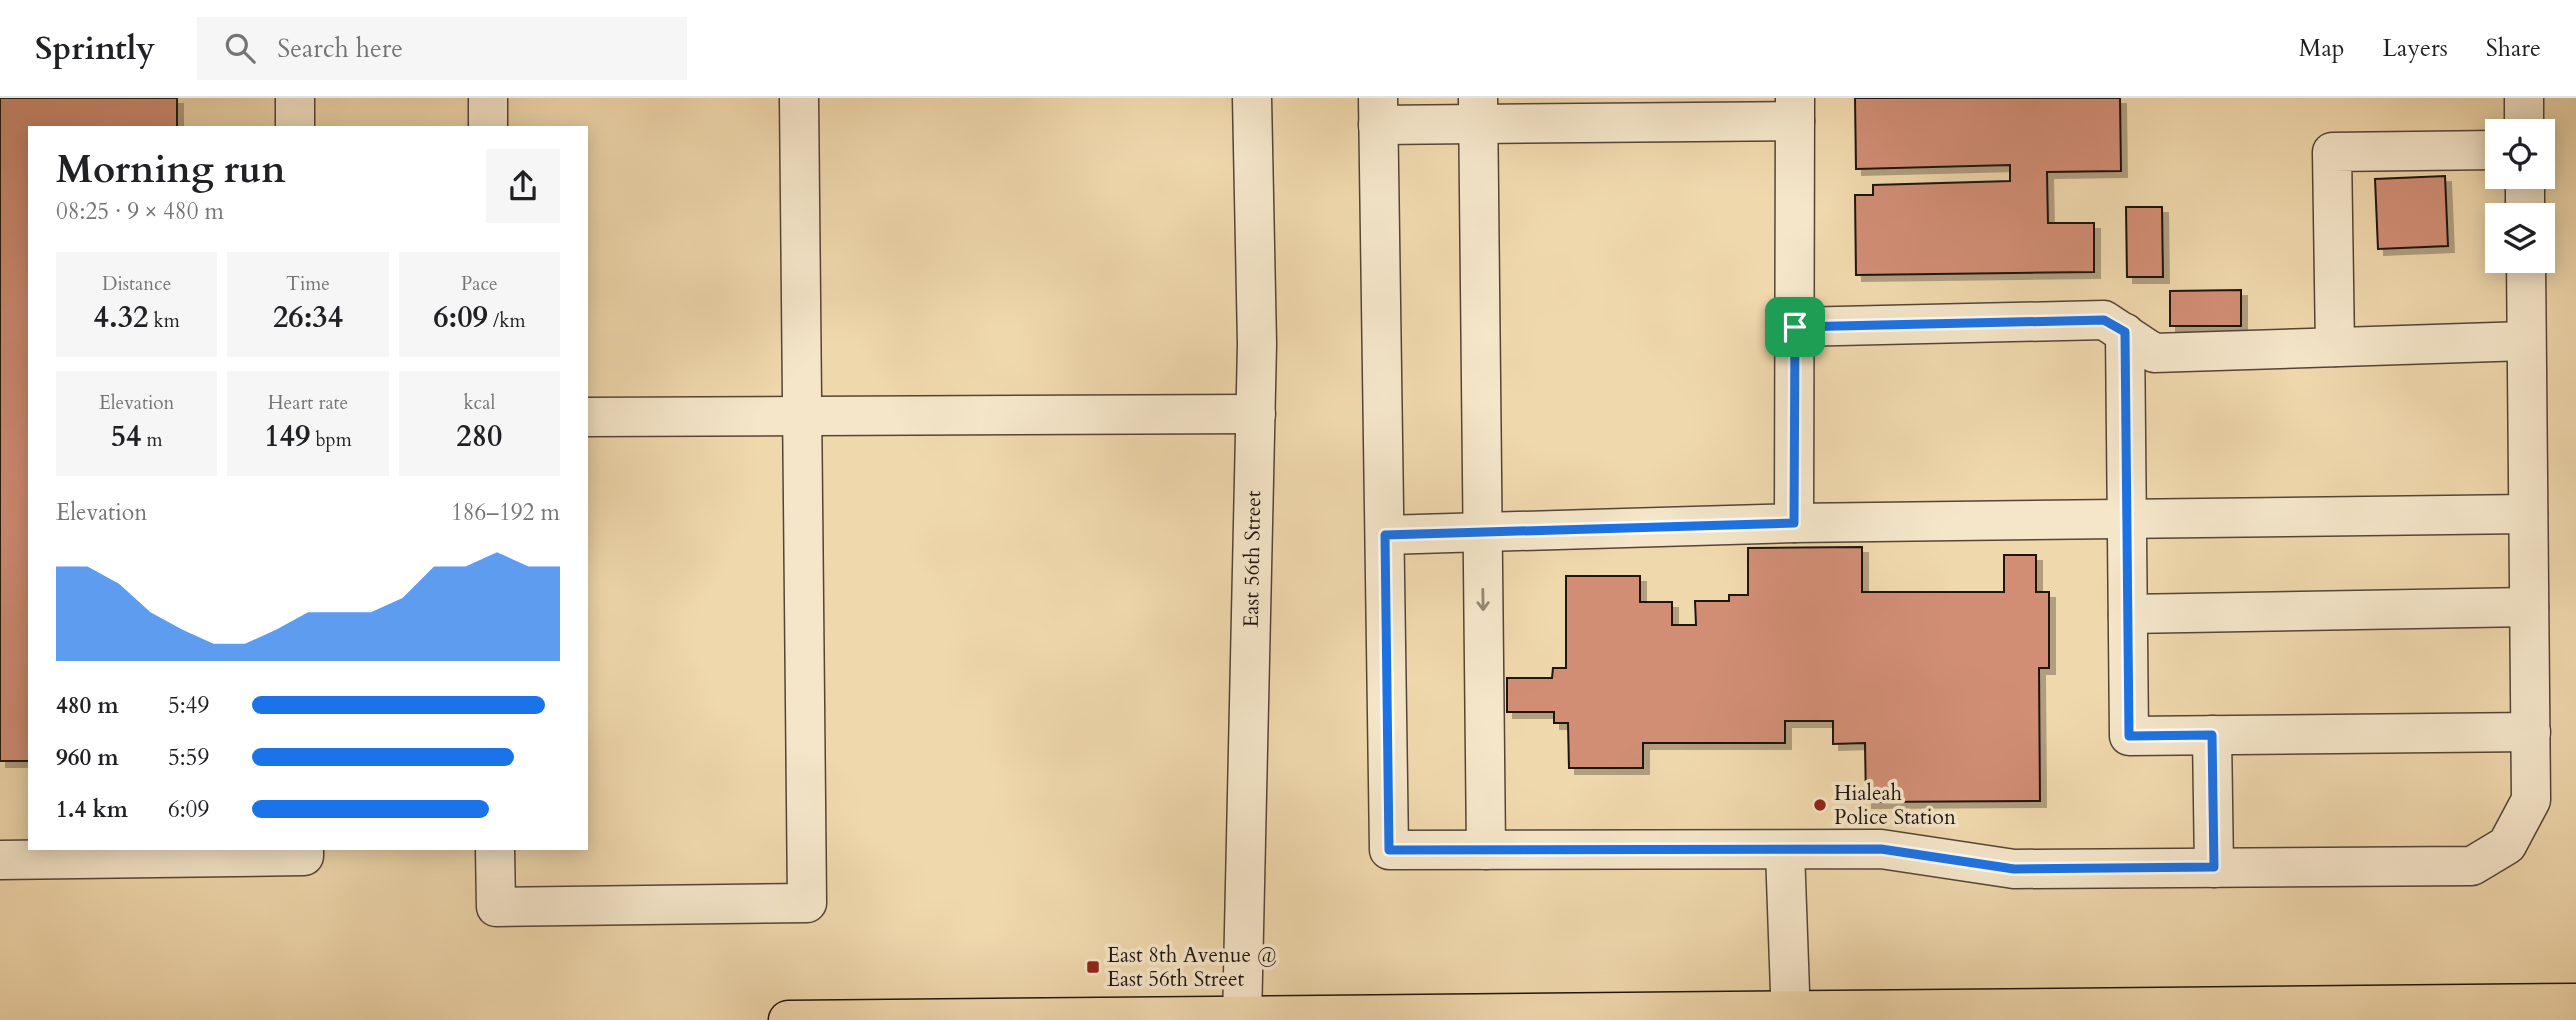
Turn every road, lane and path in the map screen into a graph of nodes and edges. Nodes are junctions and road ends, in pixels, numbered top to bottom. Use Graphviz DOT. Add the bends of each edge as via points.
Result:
graph roads {
  1 [pos="295,98"];
  2 [pos="488,98"];
  3 [pos="799,98"];
  4 [pos="1252,98"];
  5 [pos="2524,98"];
  6 [pos="1795,110"];
  7 [pos="1378,111"];
  8 [pos="1478,111"];
  9 [pos="2524,119"];
  10 [pos="295,126"];
  11 [pos="488,126"];
  12 [pos="2485,150"];
  13 [pos="2526,273"];
  14 [pos="1795,327"];
  15 [pos="2125,332"];
  16 [pos="2526,341"];
  17 [pos="2334,347"];
  18 [pos="1256,414"];
  19 [pos="802,416"];
  20 [pos="588,417"];
  21 [pos="2528,514"];
  22 [pos="2127,519"];
  23 [pos="1794,523"];
  24 [pos="1482,532"];
  25 [pos="1385,535"];
  26 [pos="2529,607"];
  27 [pos="2128,614"];
  28 [pos="2531,732"];
  29 [pos="2212,735"];
  30 [pos="304,850"];
  31 [pos="495,850"];
  32 [pos="1486,850"];
  33 [pos="1785,850"];
  34 [pos="0,860"];
  35 [pos="2214,867"];
  36 [pos="2576,1003"];
  37 [pos="2360,1013"];
  38 [pos="1791,1015"];
  39 [pos="1242,1018"];
  40 [pos="788,1020"];
  1 -- 10 [label="street"];
  2 -- 11 [label="street"];
  3 -- 19 [label="street"];
  4 -- 18 [label="street, East 56th Street"];
  5 -- 9 [label="street"];
  6 -- 8 [label="street"];
  6 -- 14 [label="street"];
  7 -- 8 [label="street"];
  7 -- 25 [label="street"];
  8 -- 24 [label="street"];
  12 -- 17 [label="street" via="2332,152"];
  13 -- 16 [label="street"];
  14 -- 15 [label="street" via="2104,320"];
  14 -- 23 [label="street"];
  15 -- 17 [label="street" via="2154,353"];
  15 -- 22 [label="street"];
  16 -- 17 [label="street"];
  16 -- 21 [label="street"];
  18 -- 19 [label="street"];
  18 -- 39 [label="street, East 56th Street"];
  19 -- 20 [label="street"];
  19 -- 31 [label="street" via="807,903 496,907"];
  21 -- 22 [label="street"];
  21 -- 26 [label="street"];
  22 -- 23 [label="street"];
  22 -- 27 [label="street"];
  23 -- 24 [label="street"];
  24 -- 25 [label="street"];
  24 -- 32 [label="street, one-way"];
  25 -- 32 [label="street" via="1389,850"];
  26 -- 27 [label="street"];
  26 -- 28 [label="street"];
  27 -- 29 [label="street" via="2129,736"];
  28 -- 29 [label="street"];
  28 -- 35 [label="street" via="2532,800 2507,845 2472,866"];
  29 -- 35 [label="street"];
  30 -- 34 [label="street" via="304,856"];
  32 -- 33 [label="street"];
  33 -- 35 [label="street" via="1881,849 2014,869"];
  33 -- 38 [label="street"];
  36 -- 37 [label="main road"];
  37 -- 38 [label="main road"];
  38 -- 39 [label="main road"];
  39 -- 40 [label="main road"];
}
